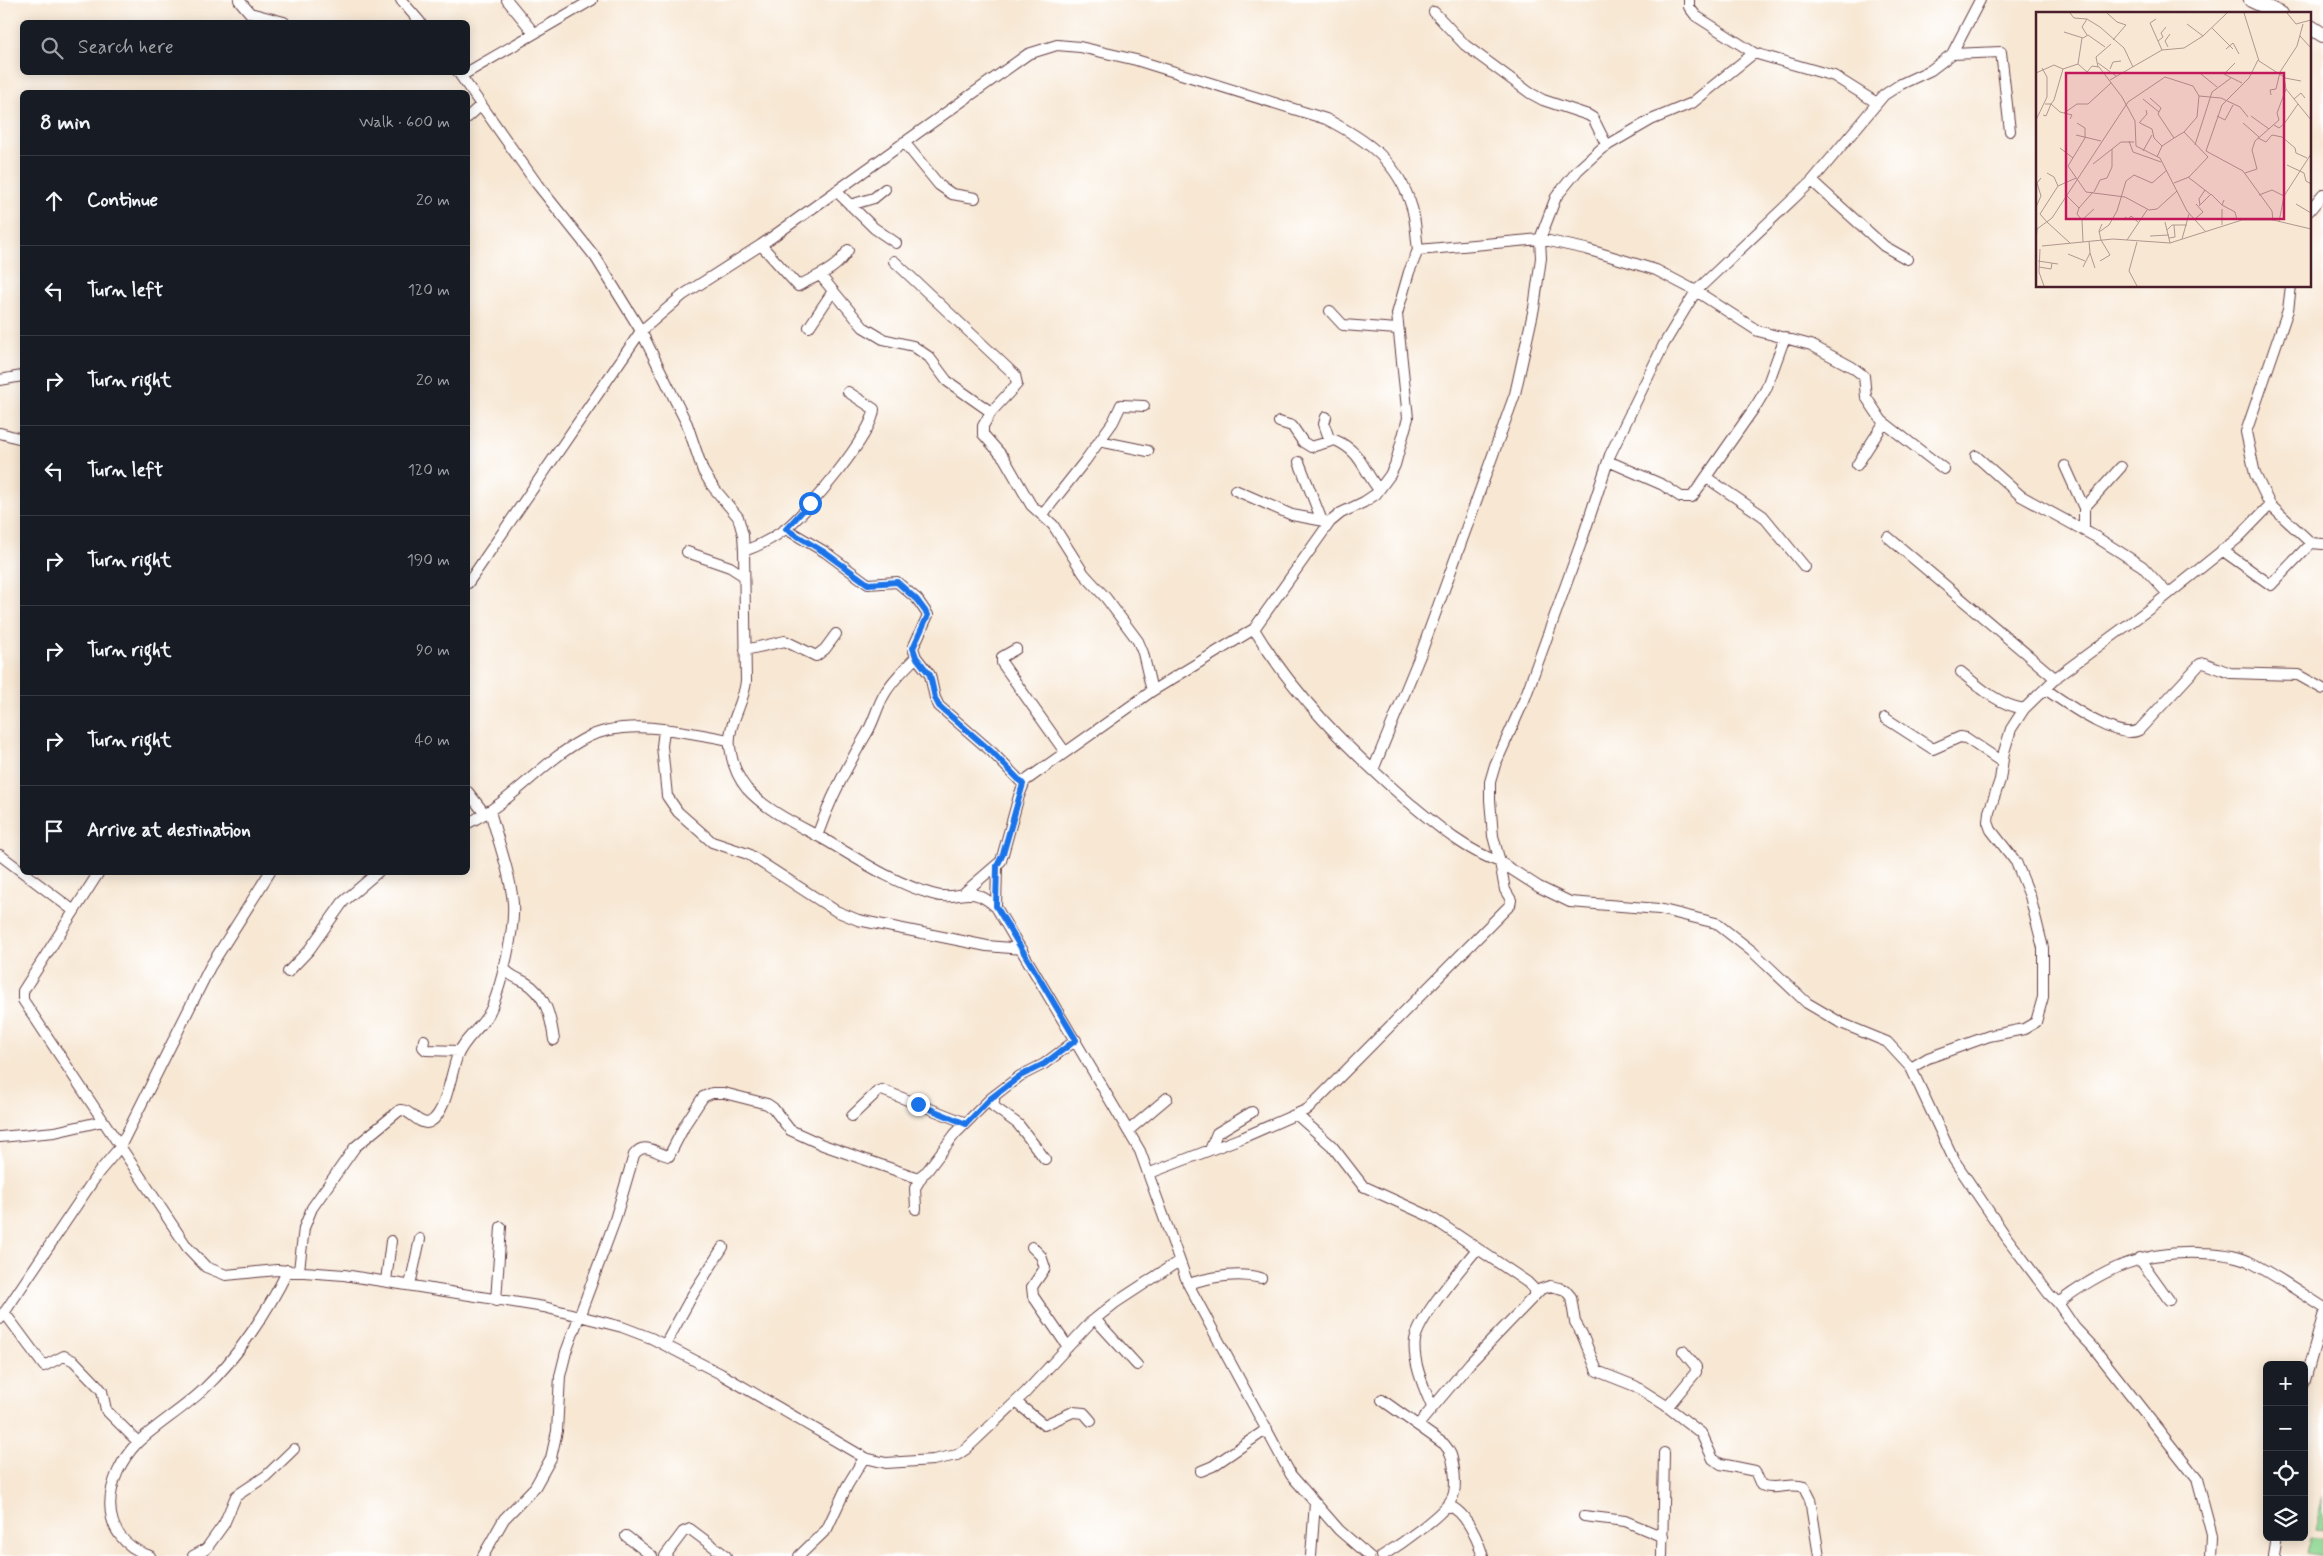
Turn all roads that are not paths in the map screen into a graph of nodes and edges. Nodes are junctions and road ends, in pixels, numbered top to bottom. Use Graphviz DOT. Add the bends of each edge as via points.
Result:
graph roads {
  1 [pos="240,0"];
  2 [pos="401,0"];
  3 [pos="507,0"];
  4 [pos="592,0"];
  5 [pos="1688,0"];
  6 [pos="1980,0"];
  7 [pos="2252,0"];
  8 [pos="2277,10"];
  9 [pos="1434,12"];
  10 [pos="276,20"];
  11 [pos="418,20"];
  12 [pos="2310,27"];
  13 [pos="534,33"];
  14 [pos="2323,35"];
  15 [pos="1754,53"];
  16 [pos="1952,54"];
  17 [pos="470,68"];
  18 [pos="461,75"];
  19 [pos="1877,103"];
  20 [pos="481,105"];
  21 [pos="470,115"];
  22 [pos="2010,131"];
  23 [pos="1604,140"];
  24 [pos="904,142"];
  25 [pos="1812,181"];
  26 [pos="885,189"];
  27 [pos="836,191"];
  28 [pos="2323,194"];
  29 [pos="975,198"];
  30 [pos="850,205"];
  31 [pos="2310,210"];
  32 [pos="1540,239"];
  33 [pos="896,243"];
  34 [pos="761,245"];
  35 [pos="848,250"];
  36 [pos="1418,250"];
  37 [pos="1907,258"];
  38 [pos="894,261"];
  39 [pos="820,276"];
  40 [pos="2291,288"];
  41 [pos="833,291"];
  42 [pos="1696,291"];
  43 [pos="1330,311"];
  44 [pos="808,327"];
  45 [pos="1397,330"];
  46 [pos="641,331"];
  47 [pos="1784,337"];
  48 [pos="20,376"];
  49 [pos="0,380"];
  50 [pos="848,392"];
  51 [pos="1144,406"];
  52 [pos="991,412"];
  53 [pos="1326,417"];
  54 [pos="1278,422"];
  55 [pos="1884,423"];
  56 [pos="0,433"];
  57 [pos="20,439"];
  58 [pos="1099,441"];
  59 [pos="1330,441"];
  60 [pos="1148,451"];
  61 [pos="1976,456"];
  62 [pos="1608,461"];
  63 [pos="1299,462"];
  64 [pos="1857,465"];
  65 [pos="2065,466"];
  66 [pos="2121,466"];
  67 [pos="1944,470"];
  68 [pos="1706,478"];
  69 [pos="1236,490"];
  70 [pos="1379,490"];
  71 [pos="2270,505"];
  72 [pos="2084,508"];
  73 [pos="1043,514"];
  74 [pos="1326,521"];
  75 [pos="786,529"];
  76 [pos="2084,531"];
  77 [pos="1888,537"];
  78 [pos="2311,543"];
  79 [pos="2323,544"];
  80 [pos="2222,550"];
  81 [pos="687,552"];
  82 [pos="744,552"];
  83 [pos="1805,567"];
  84 [pos="744,576"];
  85 [pos="470,580"];
  86 [pos="2168,594"];
  87 [pos="1254,629"];
  88 [pos="836,634"];
  89 [pos="1016,649"];
  90 [pos="746,650"];
  91 [pos="916,657"];
  92 [pos="1961,672"];
  93 [pos="2056,679"];
  94 [pos="2045,689"];
  95 [pos="2323,689"];
  96 [pos="1152,691"];
  97 [pos="2024,709"];
  98 [pos="1886,718"];
  99 [pos="664,730"];
  100 [pos="729,740"];
  101 [pos="1065,752"];
  102 [pos="2002,762"];
  103 [pos="1373,770"];
  104 [pos="1023,784"];
  105 [pos="470,794"];
  106 [pos="488,813"];
  107 [pos="470,822"];
  108 [pos="817,836"];
  109 [pos="0,855"];
  110 [pos="1500,862"];
  111 [pos="997,866"];
  112 [pos="20,870"];
  113 [pos="26,875"];
  114 [pos="97,875"];
  115 [pos="268,875"];
  116 [pos="374,875"];
  117 [pos="965,892"];
  118 [pos="996,906"];
  119 [pos="74,911"];
  120 [pos="1022,948"];
  121 [pos="503,967"];
  122 [pos="288,972"];
  123 [pos="424,1040"];
  124 [pos="554,1040"];
  125 [pos="1076,1040"];
  126 [pos="459,1051"];
  127 [pos="1911,1068"];
  128 [pos="995,1096"];
  129 [pos="1167,1098"];
  130 [pos="1252,1112"];
  131 [pos="1297,1115"];
  132 [pos="852,1116"];
  133 [pos="103,1121"];
  134 [pos="966,1124"];
  135 [pos="1128,1131"];
  136 [pos="0,1137"];
  137 [pos="120,1147"];
  138 [pos="1210,1150"];
  139 [pos="1045,1159"];
  140 [pos="1150,1173"];
  141 [pos="922,1176"];
  142 [pos="916,1209"];
  143 [pos="502,1227"];
  144 [pos="420,1239"];
  145 [pos="391,1241"];
  146 [pos="723,1247"];
  147 [pos="1032,1247"];
  148 [pos="1477,1249"];
  149 [pos="2139,1258"];
  150 [pos="1179,1261"];
  151 [pos="288,1270"];
  152 [pos="299,1270"];
  153 [pos="1261,1278"];
  154 [pos="386,1281"];
  155 [pos="1188,1284"];
  156 [pos="410,1285"];
  157 [pos="1534,1296"];
  158 [pos="2169,1300"];
  159 [pos="496,1301"];
  160 [pos="2058,1303"];
  161 [pos="2323,1307"];
  162 [pos="2,1315"];
  163 [pos="578,1315"];
  164 [pos="2323,1316"];
  165 [pos="1095,1319"];
  166 [pos="665,1345"];
  167 [pos="1068,1347"];
  168 [pos="1683,1351"];
  169 [pos="1137,1365"];
  170 [pos="2308,1370"];
  171 [pos="1382,1400"];
  172 [pos="1016,1402"];
  173 [pos="1665,1405"];
  174 [pos="1432,1407"];
  175 [pos="1091,1421"];
  176 [pos="1418,1425"];
  177 [pos="1267,1429"];
  178 [pos="138,1442"];
  179 [pos="294,1449"];
  180 [pos="1664,1452"];
  181 [pos="864,1458"];
  182 [pos="1201,1471"];
  183 [pos="1315,1504"];
  184 [pos="1447,1505"];
  185 [pos="1584,1516"];
  186 [pos="626,1536"];
  187 [pos="1663,1537"];
  188 [pos="2275,1541"];
  189 [pos="150,1556"];
  190 [pos="193,1556"];
  191 [pos="483,1556"];
  192 [pos="652,1556"];
  193 [pos="665,1556"];
  194 [pos="726,1556"];
  195 [pos="799,1556"];
  196 [pos="1311,1556"];
  197 [pos="1369,1556"];
  198 [pos="1382,1556"];
  199 [pos="1483,1556"];
  200 [pos="1662,1556"];
  201 [pos="1819,1556"];
  202 [pos="2211,1556"];
  203 [pos="2273,1556"];
  1 -- 10 [label="street" via="250,13"];
  2 -- 11 [label="street"];
  3 -- 13 [label="street"];
  4 -- 13 [label="street"];
  5 -- 15 [label="street" via="1696,16"];
  6 -- 16 [label="street"];
  7 -- 8 [label="street"];
  9 -- 23 [label="street" via="1465,45 1530,93 1588,115"];
  12 -- 14 [label="street"];
  13 -- 17 [label="street"];
  15 -- 19 [label="street" via="1834,76"];
  15 -- 23 [label="street" via="1692,103"];
  16 -- 19 [label="street" via="1931,70 1884,95"];
  16 -- 22 [label="street" via="2001,52"];
  18 -- 20 [label="street"];
  19 -- 25 [label="street"];
  20 -- 21 [label="street"];
  20 -- 46 [label="street" via="537,184 596,258"];
  23 -- 32 [label="street" via="1556,197"];
  24 -- 27 [label="street"];
  24 -- 29 [label="street" via="939,185 952,194"];
  24 -- 36 [label="street" via="1028,54 1057,45 1080,47 1136,60 1326,119 1352,133 1378,151 1394,168 1412,209"];
  25 -- 37 [label="street" via="1884,246"];
  25 -- 42 [label="street"];
  26 -- 30 [label="street" via="874,198"];
  27 -- 30 [label="street"];
  27 -- 34 [label="street"];
  28 -- 31 [label="street"];
  30 -- 33 [label="street"];
  32 -- 36 [label="street"];
  32 -- 42 [label="street" via="1656,270"];
  32 -- 103 [label="street" via="1541,258 1534,308 1515,394 1421,653"];
  34 -- 39 [label="street" via="794,284 798,286"];
  34 -- 46 [label="street" via="683,295"];
  35 -- 39 [label="street" via="838,264"];
  36 -- 45 [label="street" via="1397,314"];
  38 -- 52 [label="street" via="1015,375 1016,386"];
  39 -- 41 [label="street"];
  40 -- 71 [label="street" via="2288,310 2246,432 2255,474"];
  41 -- 44 [label="street"];
  41 -- 52 [label="street" via="863,327 883,339 913,346 929,357 946,381"];
  42 -- 47 [label="street" via="1758,332"];
  42 -- 62 [label="street" via="1664,344"];
  43 -- 45 [label="street" via="1343,325"];
  45 -- 70 [label="street" via="1408,418 1395,465"];
  46 -- 82 [label="street" via="687,424 703,471 738,517"];
  46 -- 85 [label="street"];
  47 -- 55 [label="street" via="1810,345 1862,374 1866,382 1866,396"];
  47 -- 68 [label="street" via="1766,389"];
  48 -- 49 [label="street"];
  50 -- 75 [label="street" via="871,406 873,415 845,463"];
  51 -- 58 [label="street" via="1121,405"];
  52 -- 73 [label="street" via="983,426 983,434 1004,458 1031,505"];
  53 -- 59 [label="street" via="1324,424"];
  54 -- 59 [label="street" via="1292,426 1303,442 1311,447"];
  55 -- 64 [label="street"];
  55 -- 67 [label="street"];
  56 -- 57 [label="street"];
  58 -- 60 [label="street"];
  58 -- 73 [label="street"];
  59 -- 70 [label="street" via="1335,440 1356,453"];
  61 -- 76 [label="street" via="2021,496"];
  62 -- 68 [label="street" via="1664,485 1683,498 1693,496"];
  62 -- 110 [label="street" via="1582,543 1490,782 1493,836"];
  63 -- 74 [label="street"];
  65 -- 72 [label="street"];
  66 -- 72 [label="street"];
  68 -- 83 [label="street" via="1764,516"];
  69 -- 74 [label="street" via="1292,515"];
  70 -- 74 [label="street" via="1364,502"];
  71 -- 78 [label="street"];
  71 -- 80 [label="street"];
  72 -- 76 [label="street"];
  73 -- 96 [label="street" via="1054,525 1084,574 1138,641"];
  74 -- 87 [label="street"];
  75 -- 82 [label="street"];
  75 -- 91 [label="street" via="868,584 897,582 909,591 928,615 913,644"];
  76 -- 86 [label="street" via="2142,566"];
  77 -- 93 [label="street"];
  78 -- 79 [label="street"];
  78 -- 80 [label="street" via="2271,585"];
  80 -- 86 [label="street"];
  81 -- 84 [label="street" via="730,567"];
  82 -- 84 [label="street"];
  84 -- 90 [label="street"];
  86 -- 93 [label="street"];
  87 -- 96 [label="street"];
  87 -- 103 [label="street" via="1305,700"];
  88 -- 90 [label="street" via="816,656 785,642"];
  89 -- 101 [label="street" via="1002,657 1002,663"];
  90 -- 100 [label="street" via="745,690"];
  91 -- 104 [label="street" via="930,675 939,706"];
  91 -- 108 [label="street" via="884,695 828,806"];
  92 -- 97 [label="street" via="1995,698"];
  93 -- 94 [label="street"];
  94 -- 95 [label="street" via="2094,721 2131,733 2139,730 2204,663 2230,673 2298,676"];
  94 -- 97 [label="street"];
  96 -- 101 [label="street"];
  97 -- 102 [label="street" via="2011,729"];
  98 -- 102 [label="street" via="1933,748 1966,738"];
  99 -- 100 [label="street"];
  99 -- 106 [label="street" via="607,731 582,740"];
  99 -- 120 [label="street" via="662,746 667,796 678,812 712,842 748,854 836,911 858,920 987,946"];
  100 -- 108 [label="street" via="739,779 749,790 769,808"];
  101 -- 104 [label="street"];
  102 -- 127 [label="street" via="1988,822 1990,830 2016,862 2030,896 2043,948 2043,997 2036,1022 2024,1029 1990,1036 1928,1058"];
  103 -- 110 [label="street" via="1453,838"];
  104 -- 111 [label="street"];
  105 -- 106 [label="street"];
  106 -- 107 [label="street"];
  106 -- 121 [label="street" via="513,903 510,940"];
  108 -- 117 [label="street" via="891,878 932,894 947,896"];
  109 -- 112 [label="street"];
  110 -- 127 [label="street" via="1570,902 1659,908 1716,923 1808,1003 1841,1023 1887,1042"];
  110 -- 131 [label="street" via="1510,905 1308,1109"];
  111 -- 117 [label="street"];
  111 -- 118 [label="street"];
  113 -- 119 [label="street"];
  114 -- 119 [label="street"];
  115 -- 137 [label="street" via="210,967"];
  116 -- 122 [label="street" via="343,902 309,950"];
  117 -- 118 [label="street" via="981,895"];
  118 -- 120 [label="street"];
  119 -- 133 [label="street" via="22,995 25,1005"];
  120 -- 125 [label="street"];
  121 -- 124 [label="street" via="542,998 549,1013"];
  121 -- 126 [label="street" via="488,1014"];
  123 -- 126 [label="street" via="426,1050"];
  125 -- 128 [label="street"];
  125 -- 135 [label="street"];
  126 -- 152 [label="street" via="441,1109 435,1118 423,1123 400,1110 356,1147 312,1208 304,1228"];
  127 -- 160 [label="street" via="1954,1160 2007,1238"];
  128 -- 134 [label="street"];
  128 -- 139 [label="street" via="994,1106 1018,1124"];
  129 -- 135 [label="street"];
  130 -- 138 [label="street" via="1218,1133"];
  131 -- 138 [label="street"];
  131 -- 148 [label="street" via="1332,1146 1363,1186 1429,1216"];
  132 -- 134 [label="street" via="882,1090"];
  133 -- 136 [label="street" via="62,1131"];
  133 -- 137 [label="street"];
  134 -- 141 [label="street"];
  135 -- 140 [label="street"];
  137 -- 151 [label="street" via="187,1246 206,1267 226,1276"];
  137 -- 162 [label="street" via="99,1172"];
  138 -- 140 [label="street"];
  140 -- 150 [label="street"];
  141 -- 142 [label="street" via="915,1188"];
  141 -- 163 [label="street" via="909,1176 790,1130 767,1104 712,1093 695,1108 669,1156 642,1147 634,1155 614,1223"];
  143 -- 159 [label="street"];
  144 -- 156 [label="street"];
  145 -- 154 [label="street"];
  146 -- 166 [label="street"];
  147 -- 167 [label="street" via="1045,1268 1032,1287 1034,1296"];
  148 -- 157 [label="street" via="1534,1288"];
  148 -- 174 [label="street" via="1425,1318 1415,1340 1421,1379"];
  149 -- 158 [label="street"];
  149 -- 160 [label="street" via="2087,1282"];
  149 -- 161 [label="street" via="2165,1254 2225,1254 2247,1261"];
  150 -- 155 [label="street"];
  150 -- 165 [label="street"];
  151 -- 152 [label="street"];
  151 -- 178 [label="street" via="228,1365 202,1391"];
  152 -- 154 [label="street"];
  153 -- 155 [label="street" via="1219,1277"];
  154 -- 156 [label="street"];
  155 -- 177 [label="street"];
  156 -- 159 [label="street"];
  157 -- 173 [label="street" via="1550,1286 1565,1290 1571,1297 1575,1322 1597,1371 1635,1386"];
  157 -- 174 [label="street"];
  159 -- 163 [label="street"];
  160 -- 202 [label="street" via="2074,1328 2196,1479 2212,1535"];
  162 -- 178 [label="street" via="44,1366 64,1356 74,1361 102,1391 106,1410"];
  163 -- 166 [label="street" via="622,1327"];
  163 -- 191 [label="street" via="560,1376 557,1431 551,1458 535,1487 504,1519"];
  164 -- 170 [label="street"];
  165 -- 167 [label="street"];
  165 -- 169 [label="street"];
  166 -- 181 [label="street"];
  167 -- 172 [label="street"];
  168 -- 173 [label="street" via="1696,1367 1696,1372 1669,1405"];
  171 -- 176 [label="street"];
  172 -- 175 [label="street" via="1044,1425 1073,1412 1084,1413"];
  172 -- 181 [label="street" via="957,1456 886,1463"];
  173 -- 201 [label="street" via="1701,1432 1713,1459 1721,1464 1755,1471 1761,1485 1769,1488 1794,1484 1804,1487 1810,1499"];
  174 -- 176 [label="street"];
  176 -- 184 [label="street" via="1452,1453 1454,1489"];
  177 -- 182 [label="street" via="1214,1466"];
  177 -- 183 [label="street" via="1291,1474"];
  178 -- 189 [label="street" via="113,1481 110,1507 126,1542"];
  179 -- 190 [label="street" via="266,1476 236,1496 224,1524 206,1548"];
  180 -- 187 [label="street"];
  181 -- 195 [label="street" via="851,1478 828,1529"];
  183 -- 196 [label="street"];
  183 -- 197 [label="street"];
  184 -- 198 [label="street"];
  184 -- 199 [label="street" via="1456,1507 1462,1514"];
  185 -- 187 [label="street" via="1625,1521"];
  186 -- 192 [label="street"];
  187 -- 200 [label="street"];
  188 -- 203 [label="street"];
  193 -- 194 [label="street" via="683,1532 690,1529"];
}
